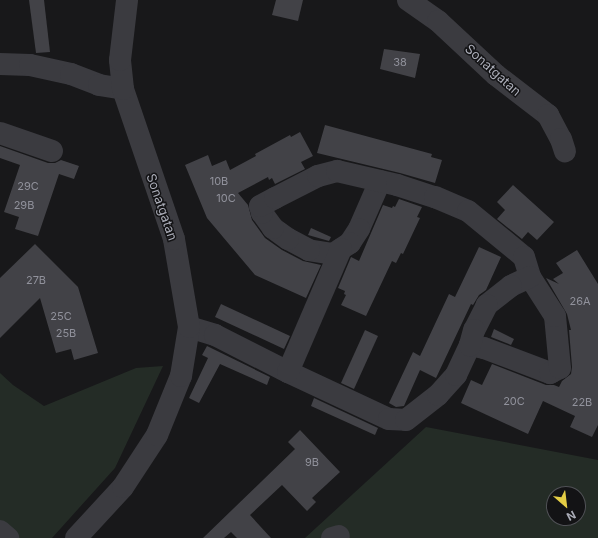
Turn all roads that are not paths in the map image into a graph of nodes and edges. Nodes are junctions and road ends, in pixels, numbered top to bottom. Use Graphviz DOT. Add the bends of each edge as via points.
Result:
graph roads {
  1 [pos="127,0"];
  2 [pos="408,0"];
  3 [pos="0,64"];
  4 [pos="123,89"];
  5 [pos="0,133"];
  6 [pos="52,151"];
  7 [pos="565,151"];
  8 [pos="380,181"];
  9 [pos="341,249"];
  10 [pos="530,277"];
  11 [pos="189,327"];
  12 [pos="470,345"];
  13 [pos="288,372"];
  14 [pos="0,531"];
  15 [pos="8,538"];
  16 [pos="76,538"];
  1 -- 4 [label="street, Sonatgatan" via="120,60"];
  2 -- 7 [label="street, Sonatgatan" via="438,21 496,75 548,115"];
  3 -- 4 [label="street" via="30,65 71,74 98,85"];
  4 -- 11 [label="street, Sonatgatan" via="174,239"];
  5 -- 6 [label="street"];
  8 -- 9 [label="street" via="359,229 350,243"];
  8 -- 9 [label="street" via="336,171 318,176 260,206 273,228 309,250 333,254"];
  8 -- 10 [label="street" via="436,196 468,211 524,257"];
  9 -- 13 [label="street"];
  10 -- 12 [label="street" via="511,286 487,305 474,330"];
  10 -- 12 [label="street" via="555,316 560,368 550,373"];
  11 -- 13 [label="street" via="215,335"];
  11 -- 16 [label="street, Sonatgatan" via="181,376 157,435 123,487"];
  12 -- 13 [label="street" via="456,375 438,395 406,420 389,419"];
  14 -- 15 [label="street"];
}
